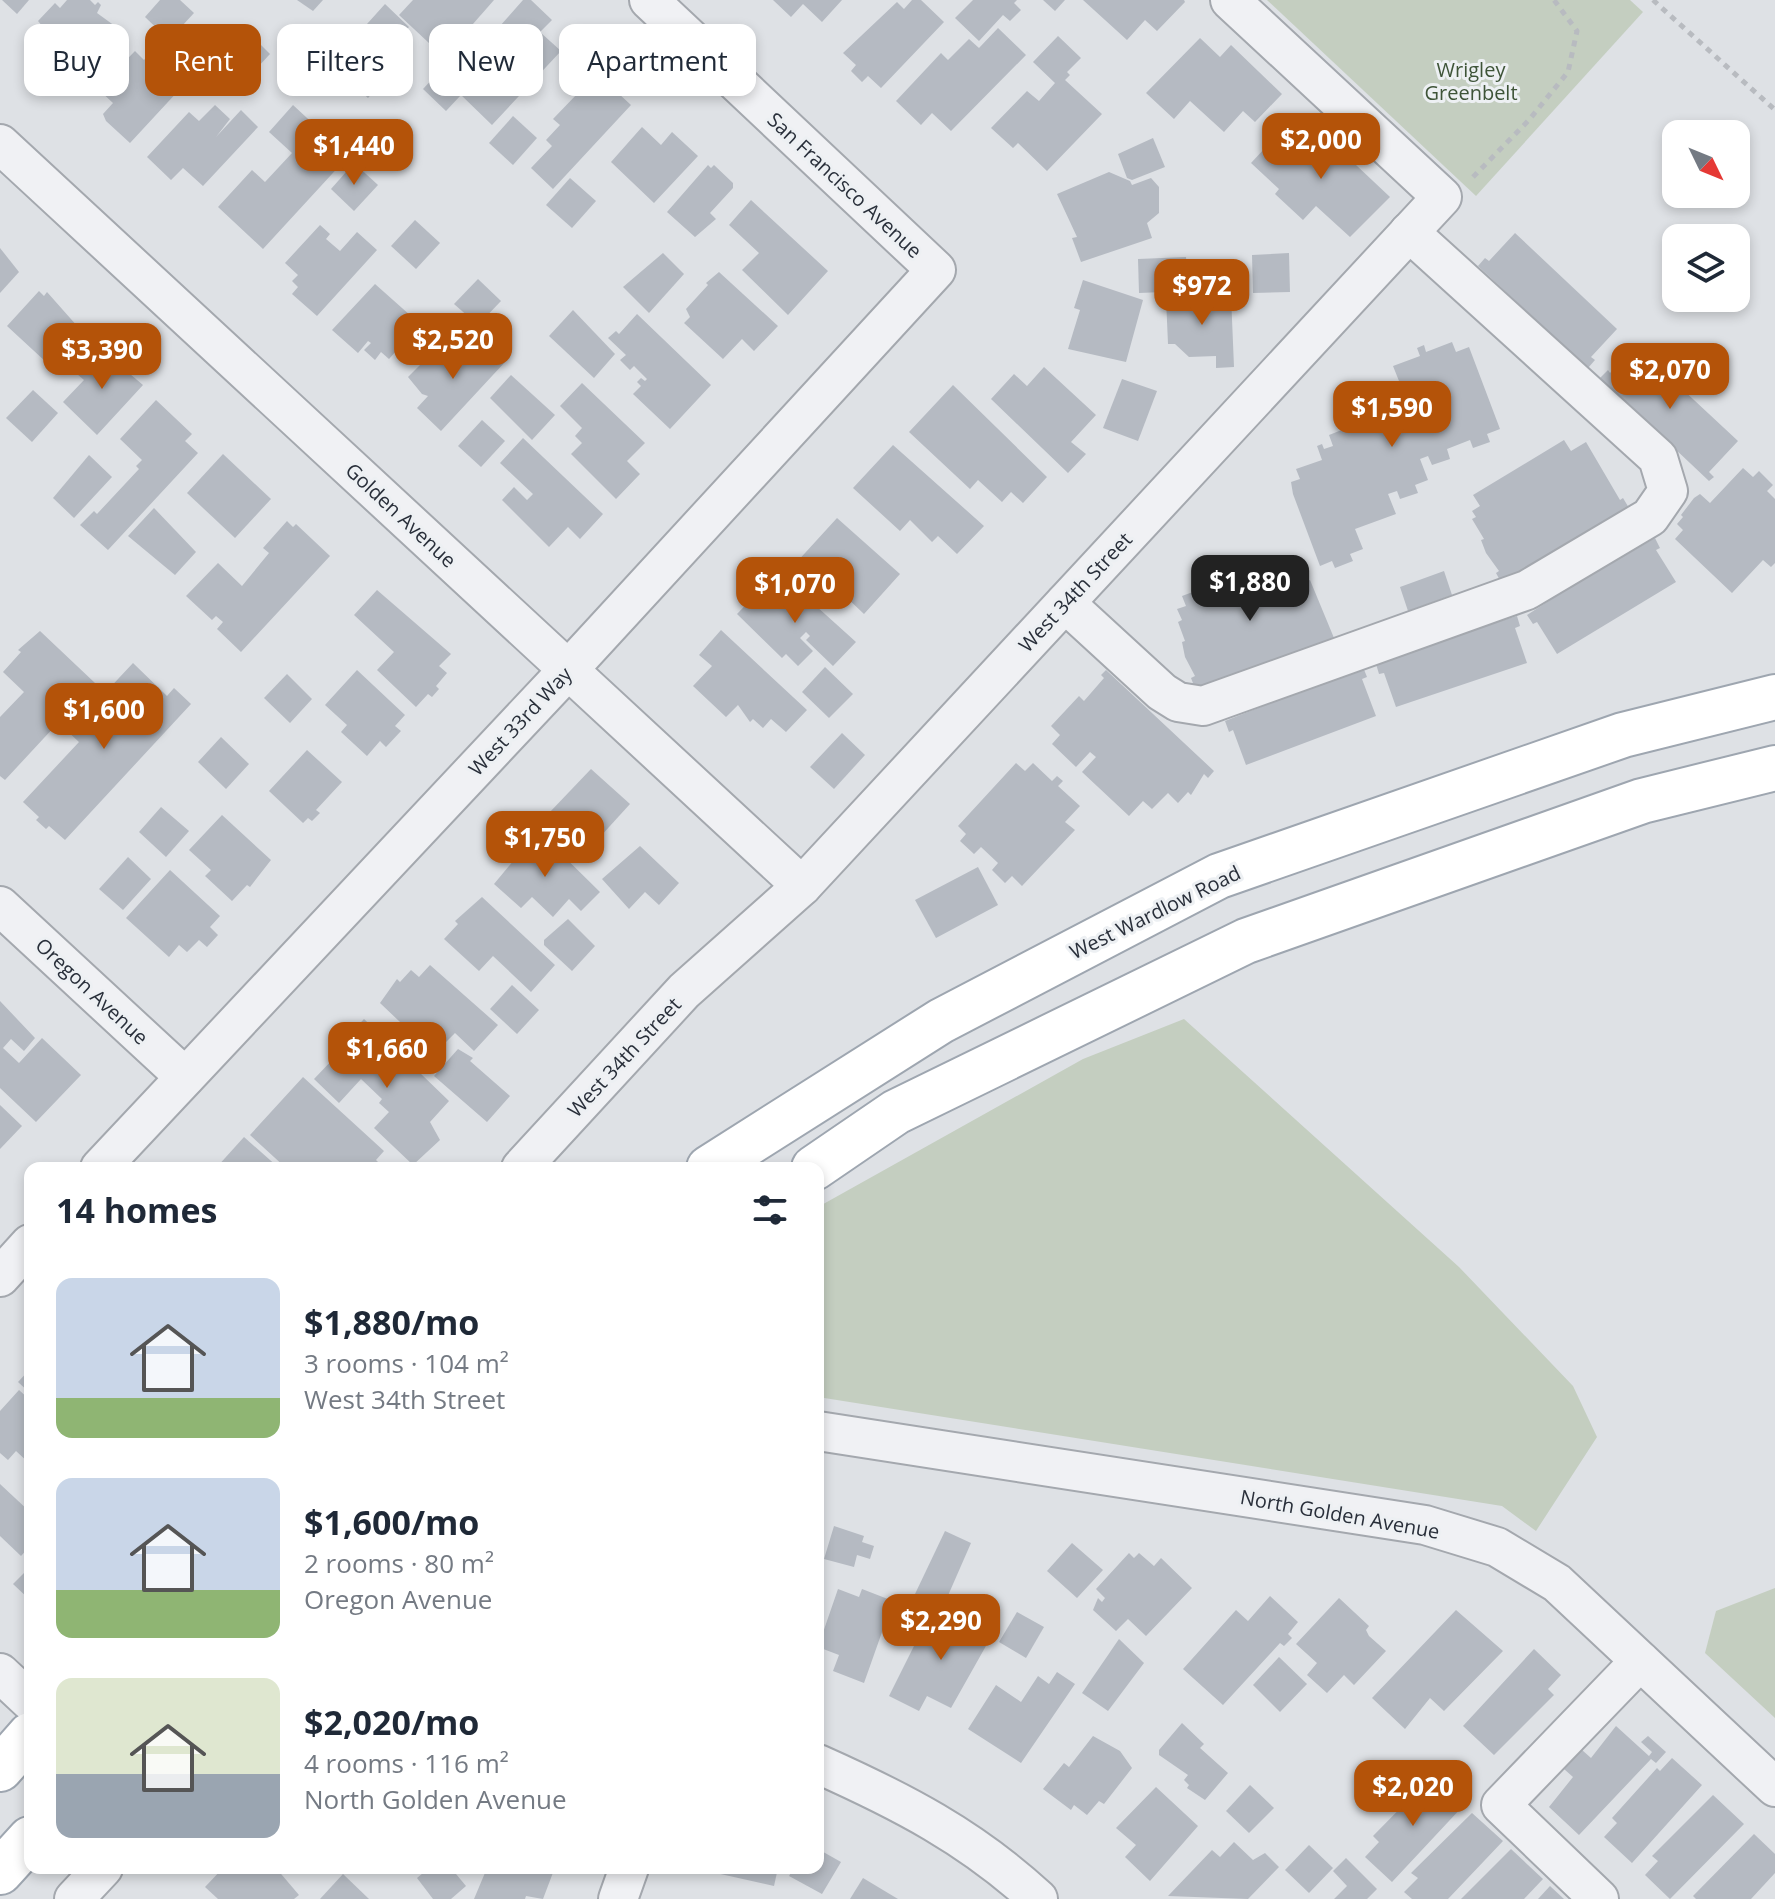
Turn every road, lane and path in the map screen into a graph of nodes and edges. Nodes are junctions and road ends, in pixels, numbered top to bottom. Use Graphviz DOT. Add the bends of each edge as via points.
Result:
graph roads {
  1 [pos="649,0"];
  2 [pos="1230,0"];
  3 [pos="1554,0"];
  4 [pos="1653,0"];
  5 [pos="1775,110"];
  6 [pos="0,144"];
  7 [pos="1442,197"];
  8 [pos="1409,232"];
  9 [pos="936,270"];
  10 [pos="1065,603"];
  11 [pos="568,670"];
  12 [pos="1775,697"];
  13 [pos="1775,768"];
  14 [pos="802,886"];
  15 [pos="0,906"];
  16 [pos="185,1077"];
  17 [pos="106,1162"];
  18 [pos="527,1162"];
  19 [pos="718,1162"];
  20 [pos="823,1162"];
  21 [pos="24,1251"];
  22 [pos="0,1277"];
  23 [pos="824,1432"];
  24 [pos="1640,1661"];
  25 [pos="0,1673"];
  26 [pos="24,1695"];
  27 [pos="24,1742"];
  28 [pos="824,1767"];
  29 [pos="0,1769"];
  30 [pos="1775,1787"];
  31 [pos="24,1846"];
  32 [pos="0,1872"];
  33 [pos="97,1874"];
  34 [pos="627,1874"];
  35 [pos="74,1899"];
  36 [pos="618,1899"];
  37 [pos="1038,1899"];
  38 [pos="1599,1899"];
  1 -- 9 [label="street, San Francisco Avenue"];
  2 -- 7 [label="street"];
  3 -- 7 [label="path" via="1577,31 1568,72 1480,172"];
  4 -- 5 [label="path"];
  6 -- 11 [label="street, Golden Avenue"];
  7 -- 8 [label="street, West 34th Street"];
  8 -- 10 [label="street, West 34th Street"];
  8 -- 10 [label="street" via="1658,458 1668,491 1661,506 1527,590 1203,706 1178,702 1162,692"];
  9 -- 11 [label="street, West 33rd Way"];
  10 -- 14 [label="street, West 34th Street"];
  11 -- 14 [label="street, Golden Avenue"];
  11 -- 16 [label="street, West 33rd Way"];
  12 -- 19 [label="main road, West Wardlow Road" via="1623,735 1219,876 941,1021"];
  13 -- 20 [label="main road" via="1642,801 1246,941 896,1112"];
  14 -- 18 [label="street, West 34th Street" via="684,991"];
  15 -- 16 [label="street, Oregon Avenue"];
  16 -- 17 [label="street, West 33rd Way"];
  21 -- 22 [label="street"];
  23 -- 24 [label="street, North Golden Avenue" via="1425,1525 1497,1547 1557,1583"];
  24 -- 30 [label="street, North Golden Avenue"];
  24 -- 38 [label="street" via="1501,1805"];
  25 -- 26 [label="street"];
  27 -- 29 [label="main road"];
  28 -- 37 [label="street" via="919,1811 997,1861"];
  31 -- 32 [label="main road"];
  33 -- 35 [label="street"];
  34 -- 36 [label="street"];
}
